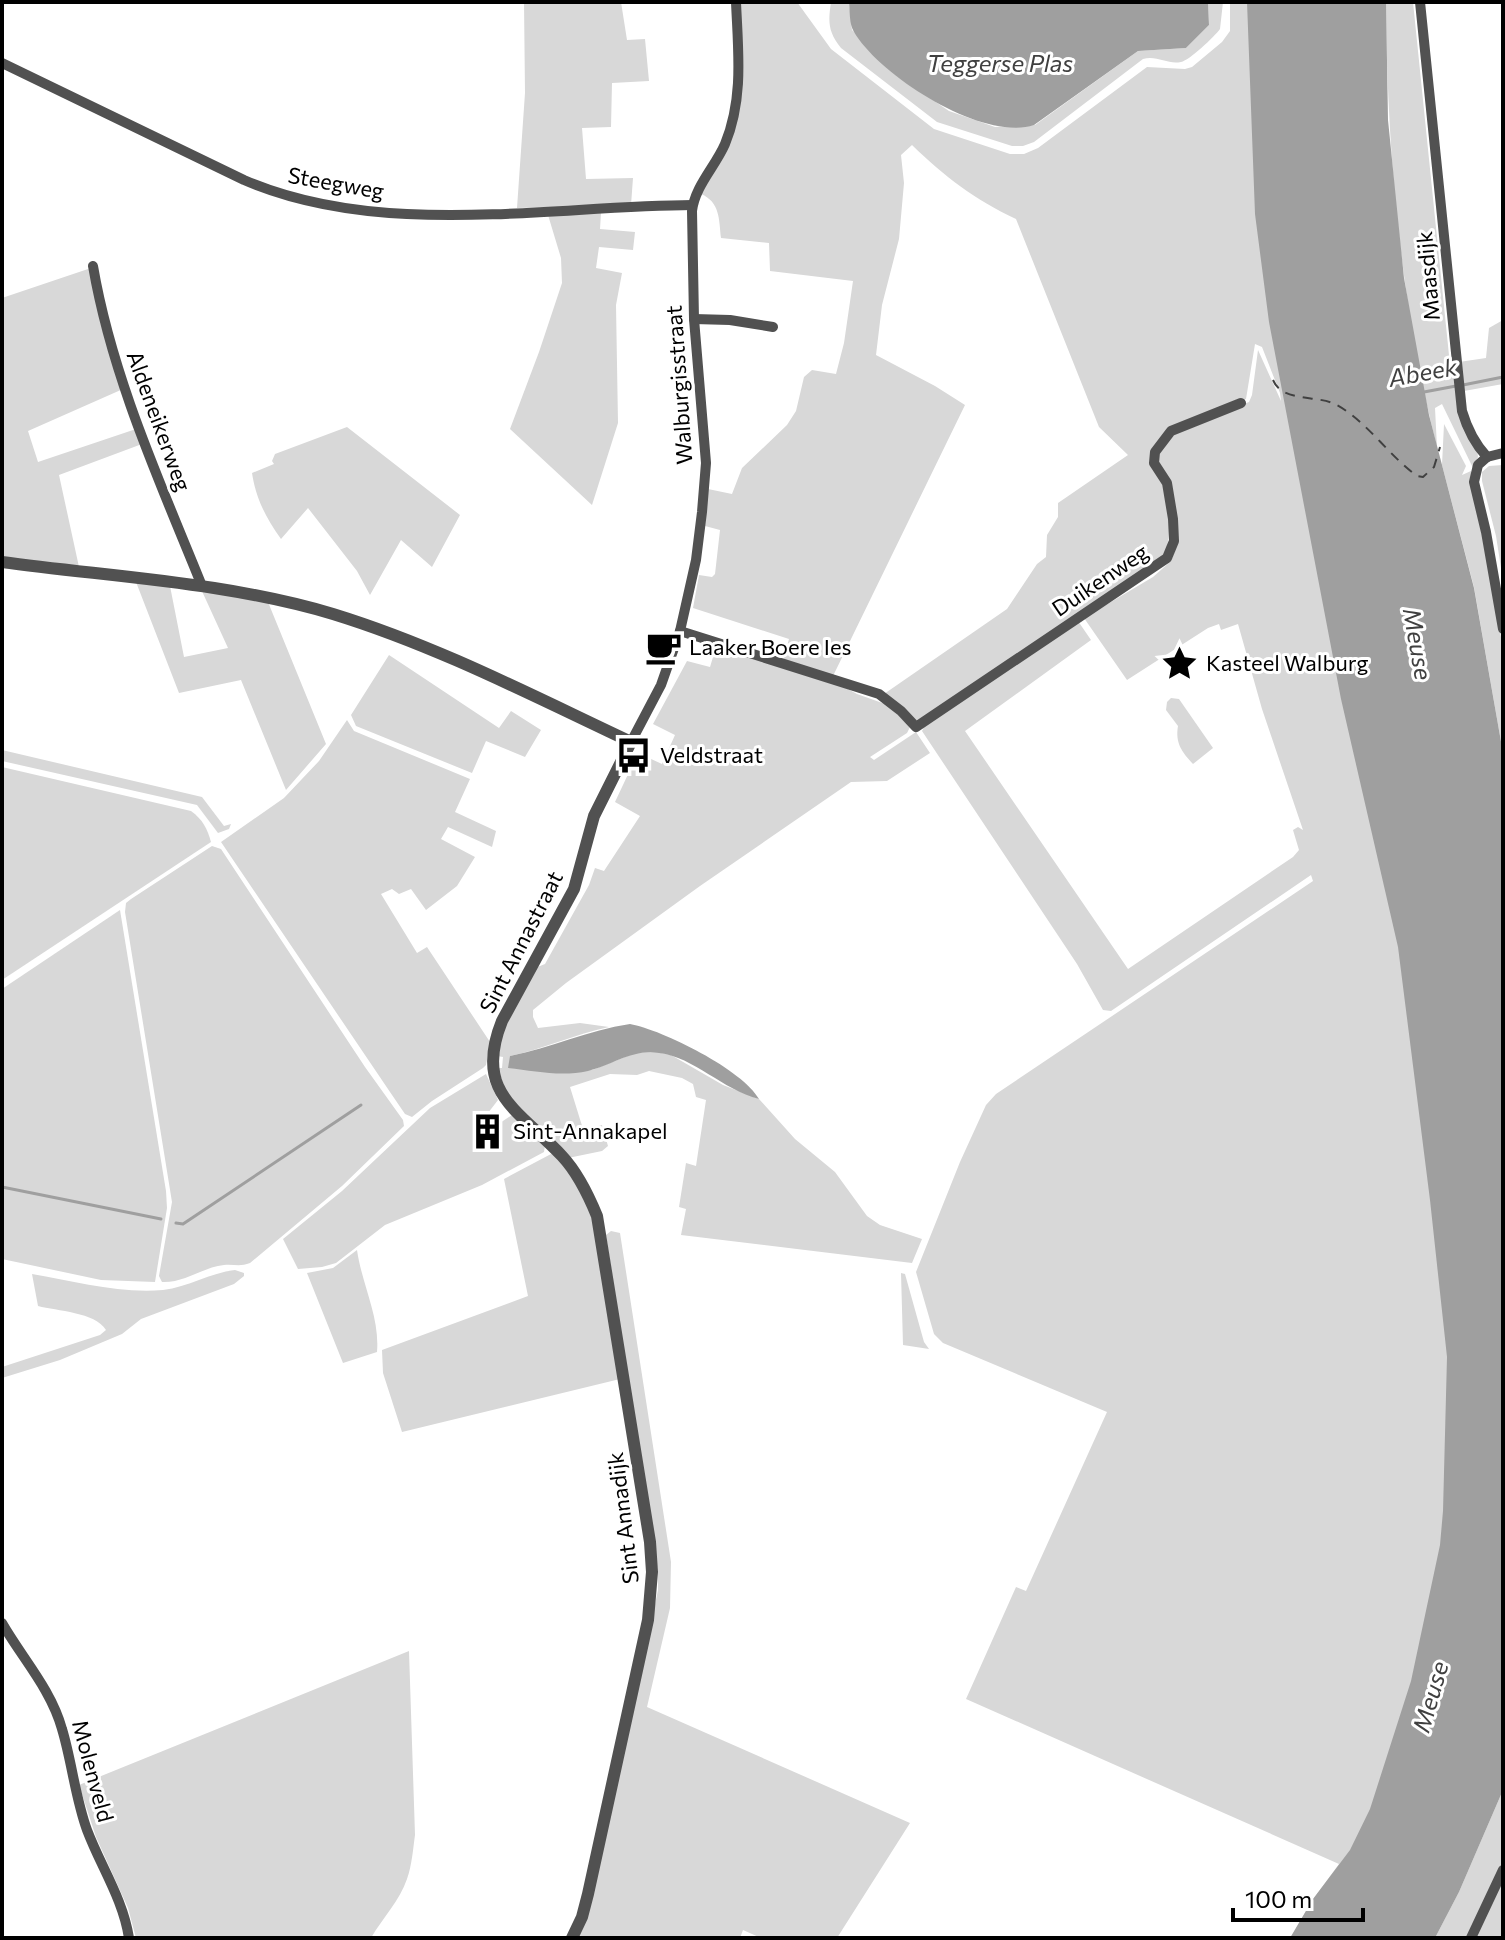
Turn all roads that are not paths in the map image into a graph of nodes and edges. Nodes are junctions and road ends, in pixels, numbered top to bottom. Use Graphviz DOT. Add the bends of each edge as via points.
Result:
graph roads {
  1 [pos="736,2"];
  2 [pos="1420,2"];
  3 [pos="2,63"];
  4 [pos="692,205"];
  5 [pos="93,266"];
  6 [pos="694,319"];
  7 [pos="773,327"];
  8 [pos="1241,403"];
  9 [pos="1503,453"];
  10 [pos="1487,457"];
  11 [pos="2,562"];
  12 [pos="202,586"];
  13 [pos="1503,629"];
  14 [pos="680,631"];
  15 [pos="631,742"];
  16 [pos="553,1147"];
  17 [pos="2,1623"];
  18 [pos="1503,1870"];
  19 [pos="129,1938"];
  20 [pos="572,1938"];
  21 [pos="1471,1938"];
  1 -- 4 [label="street" via="739,74 734,115 722,151"];
  2 -- 10 [label="street, Maasdijk" via="1465,423"];
  3 -- 4 [label="street, Steegweg" via="244,180 313,203 365,212 448,214"];
  4 -- 6 [label="street, Walburgisstraat"];
  5 -- 12 [label="street, Aldeneikerweg" via="112,352"];
  6 -- 7 [label="street"];
  6 -- 14 [label="street, Walburgisstraat" via="706,463 696,560"];
  8 -- 14 [label="street, Duikenweg" via="1171,431 1155,452 1173,519 1174,541 1167,558 916,727 879,694"];
  9 -- 10 [label="street"];
  10 -- 13 [label="street" via="1478,465 1474,482"];
  11 -- 12 [label="street"];
  12 -- 15 [label="street" via="333,614 397,637"];
  14 -- 15 [label="street, Walburgisstraat" via="661,685"];
  15 -- 16 [label="street, Sint Annastraat" via="599,801 574,889 494,1041 492,1069 504,1098"];
  16 -- 20 [label="street, Sint Annadijk" via="582,1183 600,1231 652,1572 637,1671 588,1894"];
  17 -- 19 [label="street, Molenveld" via="62,1728 87,1830 126,1915"];
  18 -- 21 [label="street"];
}
